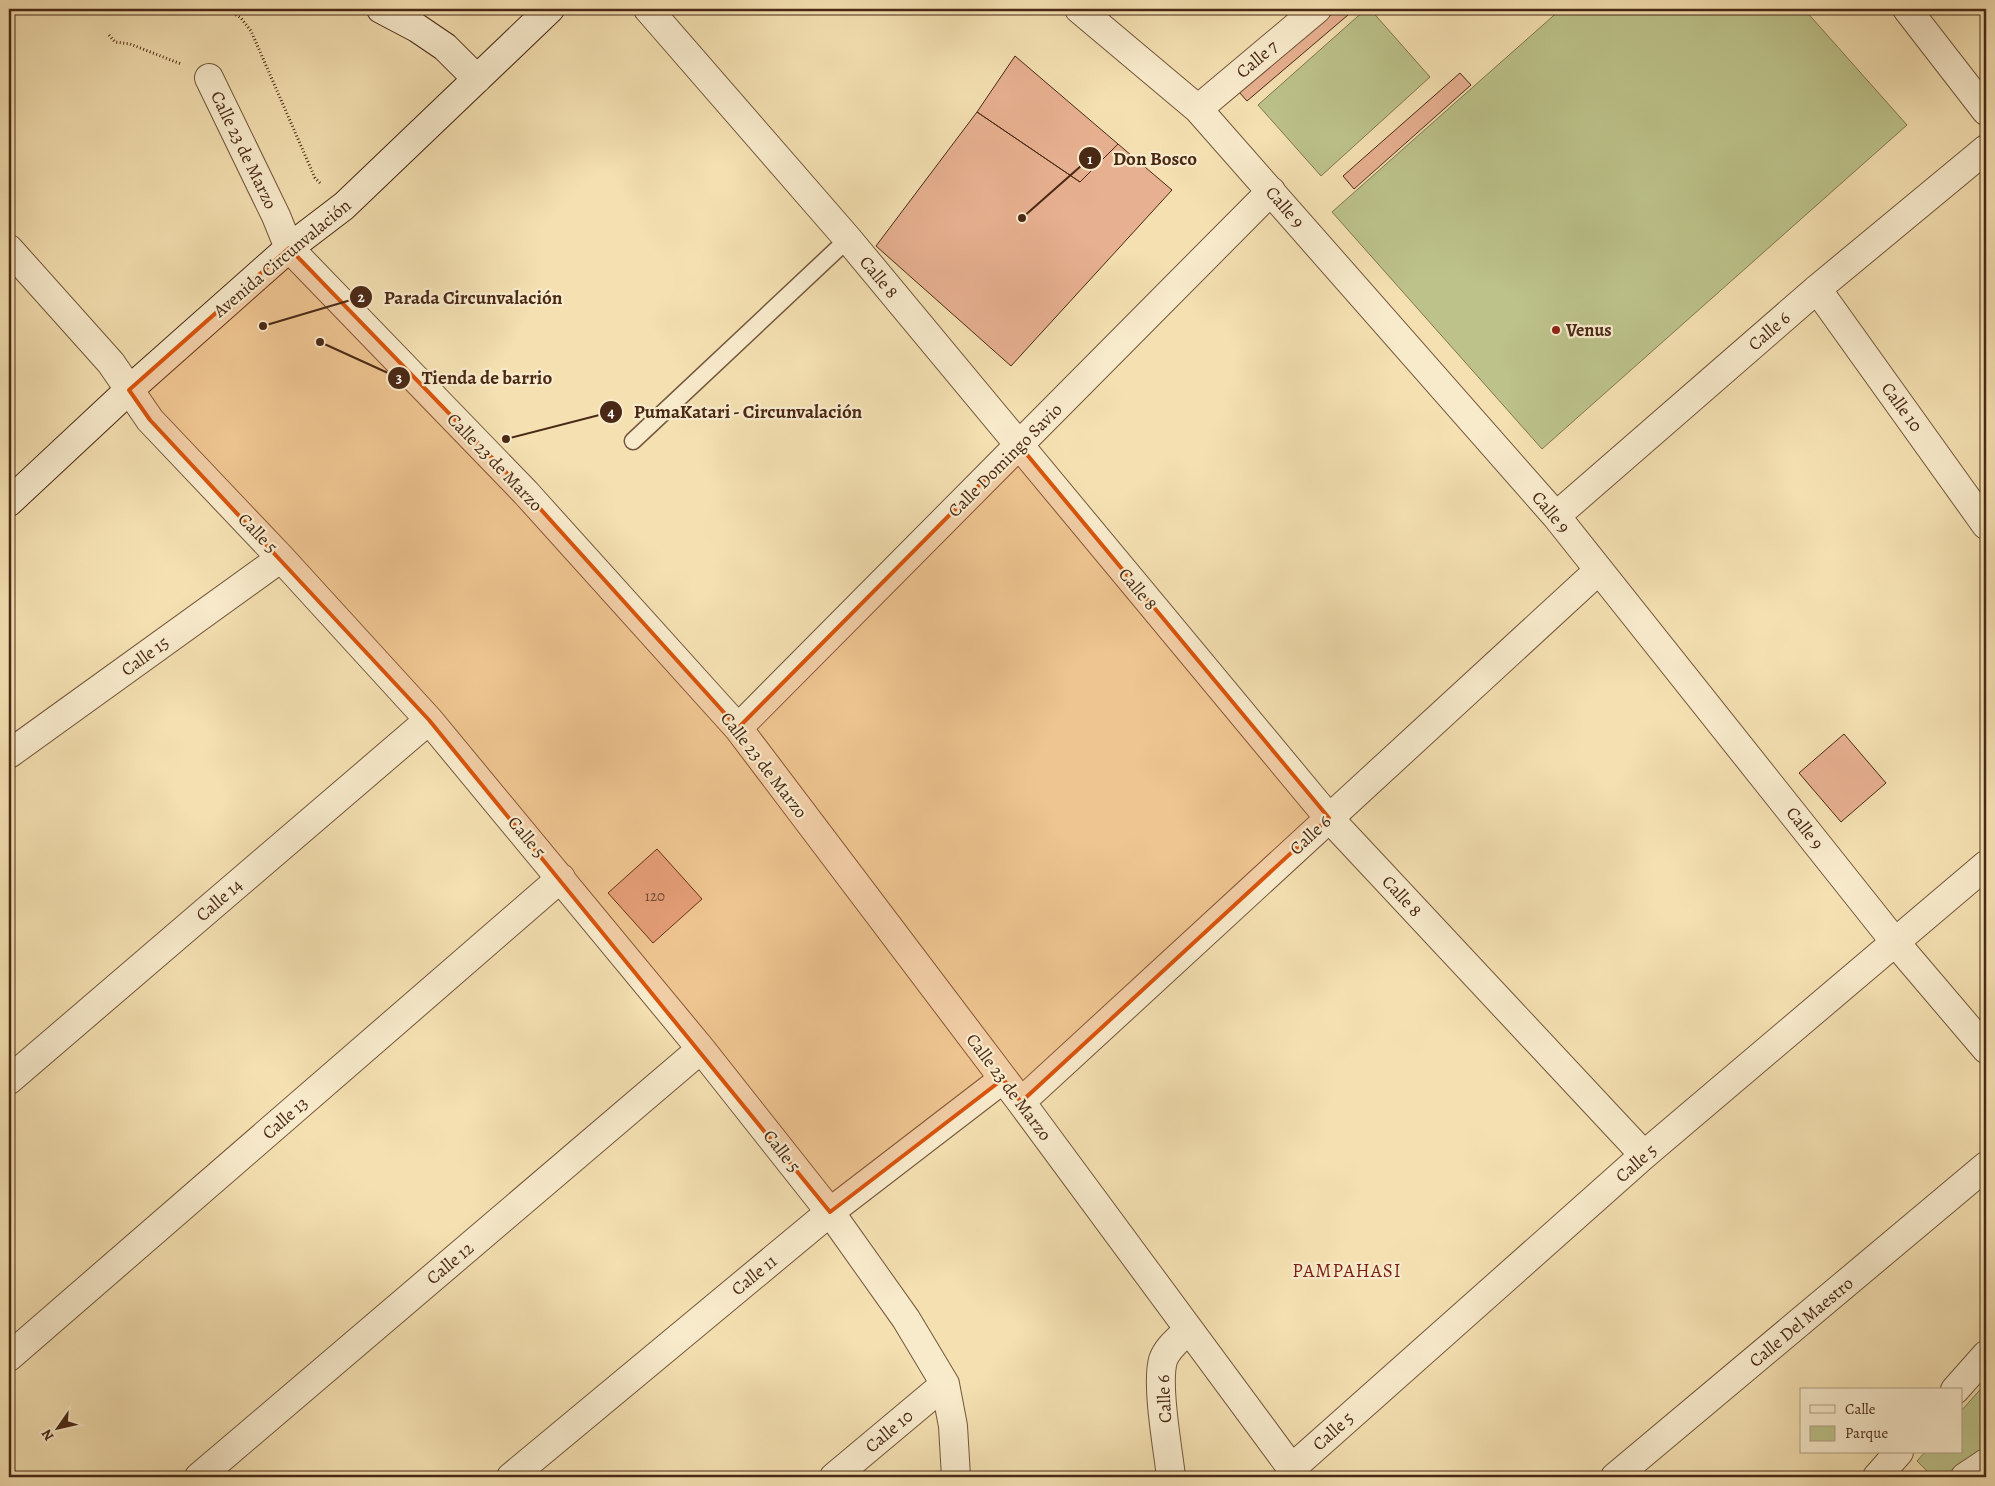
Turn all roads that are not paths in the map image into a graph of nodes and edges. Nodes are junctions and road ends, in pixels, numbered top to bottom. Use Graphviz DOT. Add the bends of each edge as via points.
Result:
graph roads {
  1 [pos="381,9"];
  2 [pos="550,9"];
  3 [pos="648,9"];
  4 [pos="1079,9"];
  5 [pos="1317,9"];
  6 [pos="1907,9"];
  7 [pos="209,78"];
  8 [pos="477,79"];
  9 [pos="1198,109"];
  10 [pos="1986,111"];
  11 [pos="1986,149"];
  12 [pos="1271,191"];
  13 [pos="848,240"];
  14 [pos="289,248"];
  15 [pos="9,249"];
  16 [pos="1817,289"];
  17 [pos="129,390"];
  18 [pos="633,440"];
  19 [pos="1019,446"];
  20 [pos="9,502"];
  21 [pos="1556,516"];
  22 [pos="1986,525"];
  23 [pos="281,558"];
  24 [pos="1599,570"];
  25 [pos="429,720"];
  26 [pos="738,728"];
  27 [pos="9,754"];
  28 [pos="1329,818"];
  29 [pos="1986,865"];
  30 [pos="561,878"];
  31 [pos="1895,942"];
  32 [pos="701,1049"];
  33 [pos="1986,1050"];
  34 [pos="9,1080"];
  35 [pos="1003,1080"];
  36 [pos="1021,1102"];
  37 [pos="1644,1155"];
  38 [pos="1986,1166"];
  39 [pos="830,1212"];
  40 [pos="1188,1330"];
  41 [pos="1986,1355"];
  42 [pos="9,1357"];
  43 [pos="945,1384"];
  44 [pos="1957,1388"];
  45 [pos="1897,1454"];
  46 [pos="1986,1463"];
  47 [pos="1295,1472"];
  48 [pos="199,1477"];
  49 [pos="510,1477"];
  50 [pos="834,1477"];
  51 [pos="956,1477"];
  52 [pos="1171,1477"];
  53 [pos="1615,1477"];
  54 [pos="1876,1477"];
  55 [pos="1965,1477"];
  1 -- 8 [label="street" via="445,47"];
  2 -- 8 [label="street, Avenida Circunvalación"];
  3 -- 13 [label="street, Calle 8"];
  4 -- 9 [label="street, Calle 9"];
  5 -- 9 [label="street, Calle 7"];
  6 -- 10 [label="street"];
  7 -- 14 [label="street, Calle 23 de Marzo"];
  8 -- 14 [label="street, Avenida Circunvalación" via="344,206"];
  9 -- 12 [label="street, Calle 9"];
  11 -- 16 [label="street, Calle 6"];
  12 -- 19 [label="street, Calle Domingo Savio"];
  12 -- 21 [label="street, Calle 9"];
  13 -- 18 [label="lane"];
  13 -- 19 [label="street, Calle 8"];
  14 -- 17 [label="street, Avenida Circunvalación"];
  14 -- 26 [label="street, Calle 23 de Marzo" via="526,493"];
  15 -- 17 [label="street, Calle 5" via="110,363"];
  16 -- 21 [label="street, Calle 6"];
  16 -- 22 [label="street, Calle 10"];
  17 -- 20 [label="street, Avenida Circunvalación"];
  17 -- 23 [label="street, Calle 5" via="150,420"];
  19 -- 26 [label="street, Calle Domingo Savio"];
  19 -- 28 [label="street, Calle 8"];
  21 -- 24 [label="street, Calle 9"];
  23 -- 25 [label="street, Calle 5"];
  23 -- 27 [label="street, Calle 15"];
  24 -- 28 [label="street, Calle 6"];
  24 -- 31 [label="street, Calle 9"];
  25 -- 30 [label="street, Calle 5"];
  25 -- 34 [label="street, Calle 14"];
  26 -- 35 [label="street, Calle 23 de Marzo"];
  28 -- 36 [label="street, Calle 6"];
  28 -- 37 [label="street, Calle 8"];
  29 -- 31 [label="street, Calle 5"];
  30 -- 32 [label="street, Calle 5"];
  30 -- 42 [label="street, Calle 13"];
  31 -- 33 [label="street, Calle 9"];
  31 -- 37 [label="street, Calle 5"];
  32 -- 39 [label="street, Calle 5"];
  32 -- 48 [label="street, Calle 12"];
  35 -- 36 [label="street, Calle 23 de Marzo"];
  35 -- 39 [label="street, Calle 11"];
  36 -- 40 [label="street, Calle 23 de Marzo"];
  37 -- 47 [label="street, Calle 5"];
  38 -- 53 [label="street, Calle Del Maestro"];
  39 -- 43 [label="street, Calle 5" via="906,1319"];
  39 -- 49 [label="street, Calle 11"];
  40 -- 47 [label="street, Calle 23 de Marzo"];
  40 -- 52 [label="street, Calle 6" via="1163,1359 1161,1378"];
  41 -- 44 [label="street"];
  43 -- 50 [label="street, Calle 10"];
  43 -- 51 [label="street, Calle 5" via="953,1426"];
  45 -- 54 [label="street"];
  46 -- 55 [label="street"];
}
